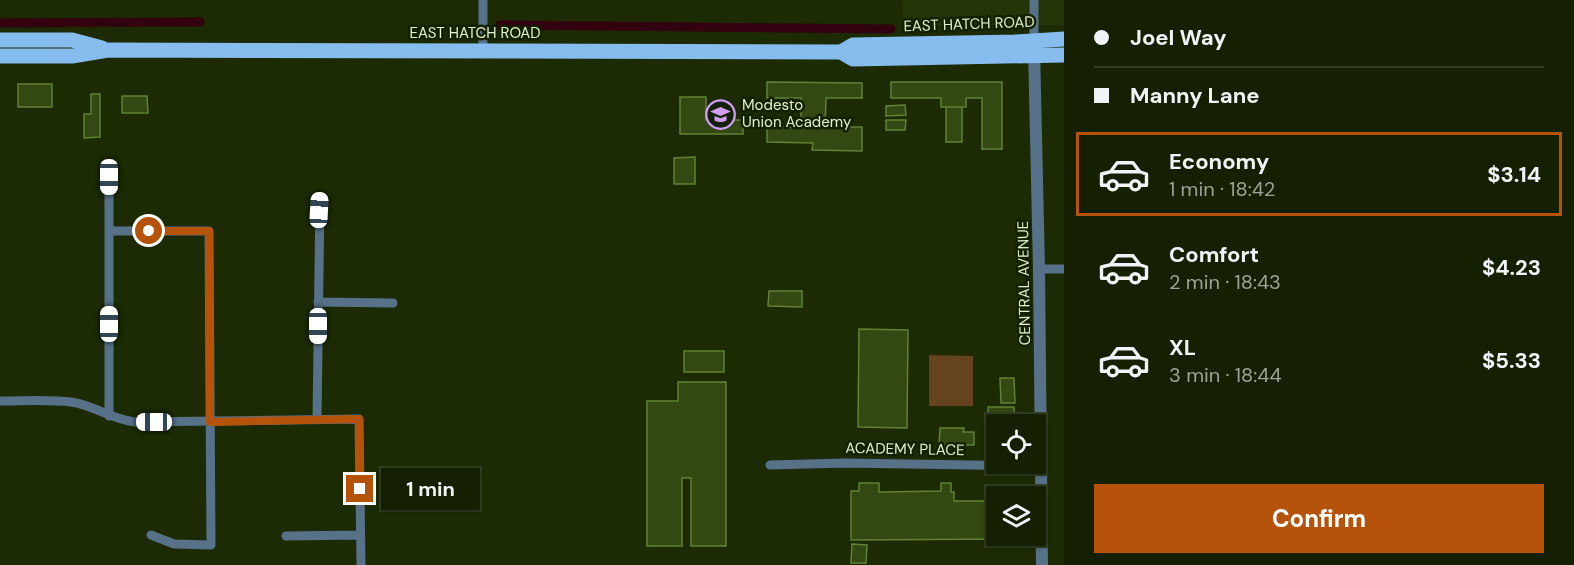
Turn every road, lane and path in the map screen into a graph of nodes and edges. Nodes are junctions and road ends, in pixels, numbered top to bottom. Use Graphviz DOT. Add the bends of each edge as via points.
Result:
graph roads {
  1 [pos="483,0"];
  2 [pos="1034,0"];
  3 [pos="1064,39"];
  4 [pos="0,40"];
  5 [pos="1034,48"];
  6 [pos="108,50"];
  7 [pos="483,51"];
  8 [pos="1064,55"];
  9 [pos="0,56"];
  10 [pos="109,177"];
  11 [pos="320,197"];
  12 [pos="109,231"];
  13 [pos="1039,269"];
  14 [pos="1064,269"];
  15 [pos="318,302"];
  16 [pos="393,303"];
  17 [pos="0,401"];
  18 [pos="1040,414"];
  19 [pos="109,416"];
  20 [pos="317,420"];
  21 [pos="210,422"];
  22 [pos="770,465"];
  23 [pos="986,465"];
  24 [pos="1041,474"];
  25 [pos="151,535"];
  26 [pos="360,535"];
  27 [pos="286,536"];
  28 [pos="361,565"];
  29 [pos="1042,565"];
  1 -- 7 [label="street"];
  2 -- 5 [label="street, CENTRAL AVENUE"];
  3 -- 5 [label="main road, EAST HATCH ROAD"];
  4 -- 6 [label="main road, EAST HATCH ROAD" via="72,40"];
  5 -- 7 [label="main road, EAST HATCH ROAD" via="852,45 842,52"];
  5 -- 8 [label="main road, EAST HATCH ROAD"];
  5 -- 13 [label="street, CENTRAL AVENUE"];
  6 -- 7 [label="main road, EAST HATCH ROAD"];
  6 -- 9 [label="main road, EAST HATCH ROAD" via="72,56"];
  10 -- 12 [label="street"];
  11 -- 15 [label="street"];
  12 -- 19 [label="street"];
  12 -- 21 [label="street" via="209,231"];
  13 -- 14 [label="street"];
  13 -- 18 [label="street, CENTRAL AVENUE"];
  15 -- 16 [label="street"];
  15 -- 20 [label="street"];
  17 -- 19 [label="street" via="71,402"];
  19 -- 21 [label="street" via="135,422"];
  20 -- 21 [label="street"];
  20 -- 26 [label="street" via="359,419"];
  21 -- 25 [label="street" via="211,545 174,544"];
  22 -- 23 [label="street, ACADEMY PLACE"];
  24 -- 29 [label="street, CENTRAL AVENUE"];
  26 -- 27 [label="street"];
  26 -- 28 [label="street"];
}
